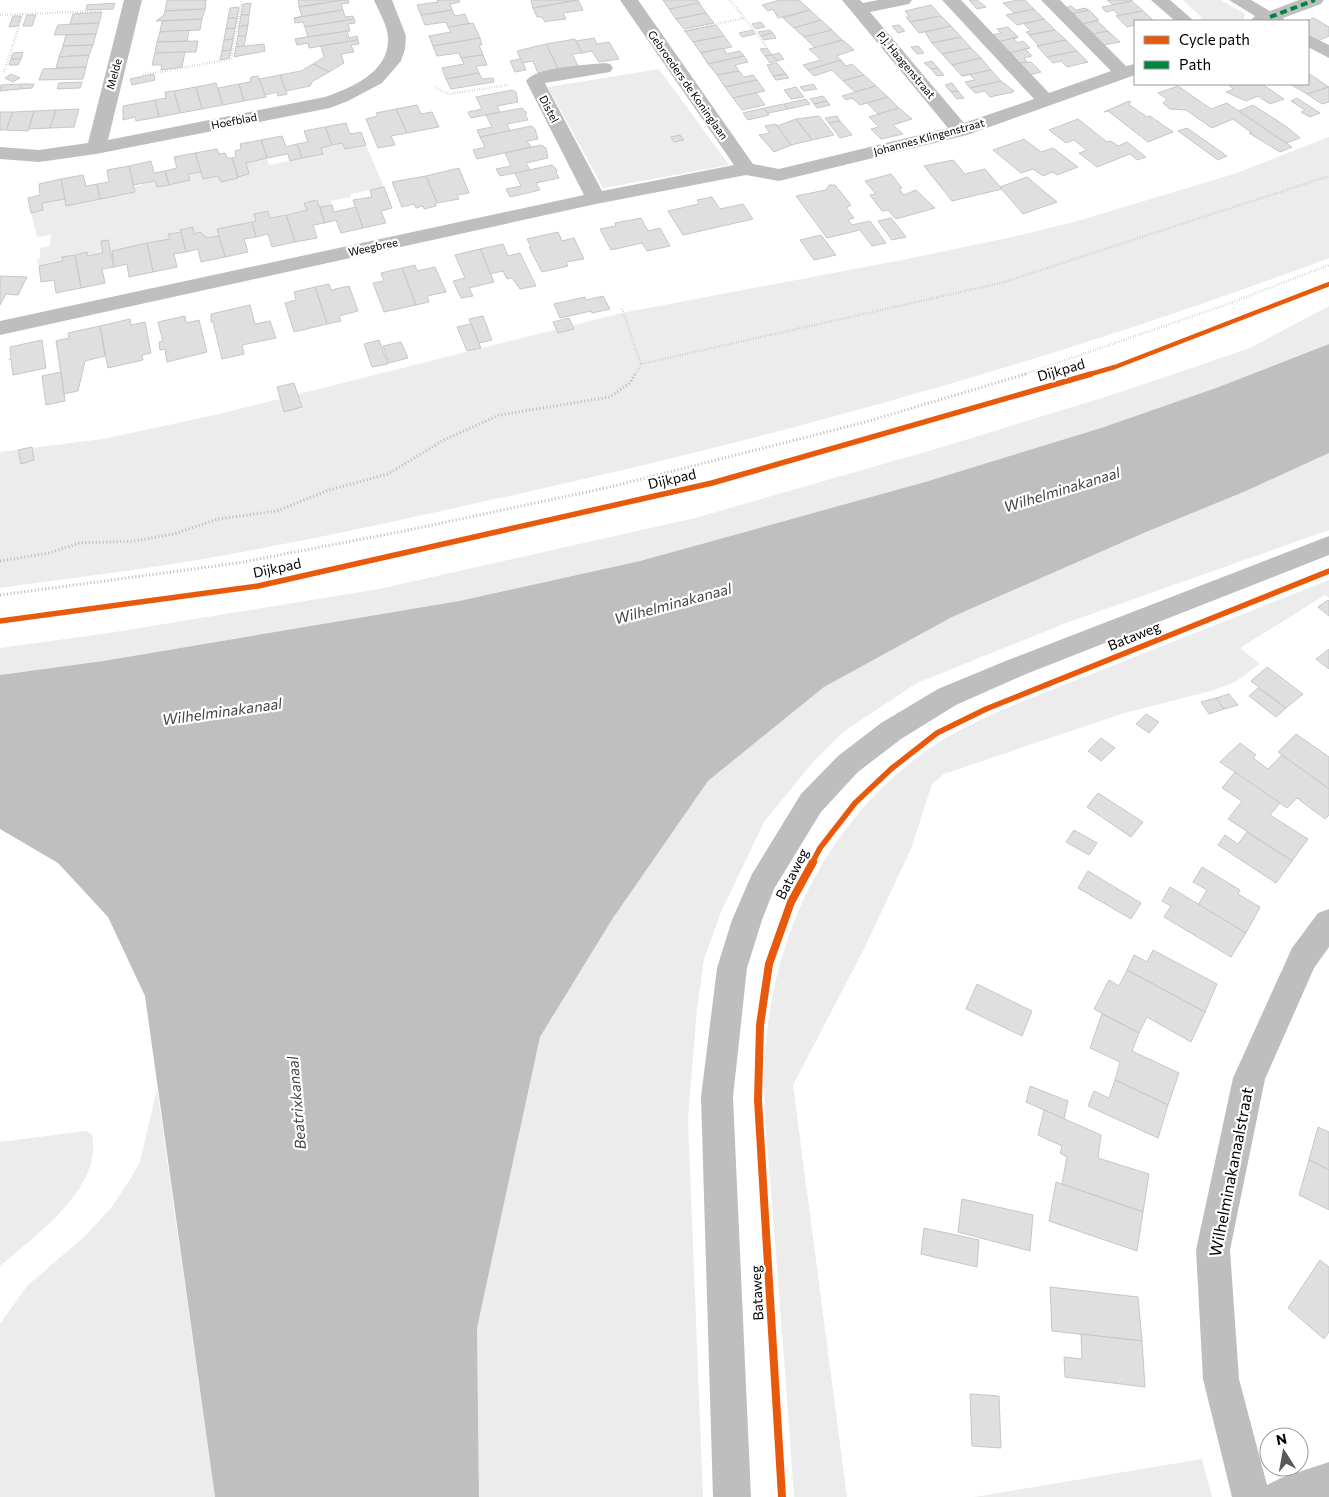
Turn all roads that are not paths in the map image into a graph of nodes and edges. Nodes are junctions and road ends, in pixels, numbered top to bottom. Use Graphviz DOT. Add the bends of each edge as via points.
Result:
graph roads {
  1 [pos="383,0"];
  2 [pos="629,0"];
  3 [pos="903,0"];
  4 [pos="951,0"];
  5 [pos="1050,0"];
  6 [pos="1160,0"];
  7 [pos="1238,0"];
  8 [pos="1314,0"];
  9 [pos="855,4"];
  10 [pos="132,5"];
  11 [pos="1184,20"];
  12 [pos="1268,20"];
  13 [pos="1309,41"];
  14 [pos="1329,53"];
  15 [pos="604,68"];
  16 [pos="1130,72"];
  17 [pos="1046,101"];
  18 [pos="960,131"];
  19 [pos="96,148"];
  20 [pos="0,153"];
  21 [pos="746,170"];
  22 [pos="596,198"];
  23 [pos="0,328"];
  24 [pos="1329,545"];
  25 [pos="1329,923"];
  26 [pos="1329,1481"];
  27 [pos="732,1497"];
  28 [pos="1251,1497"];
  29 [pos="1281,1497"];
  1 -- 19 [label="street, Hoefblad" via="396,36 394,54 387,70 367,87 330,102"];
  2 -- 21 [label="street, Gebroeders de Koninglaan"];
  3 -- 9 [label="street"];
  4 -- 17 [label="street"];
  5 -- 16 [label="street"];
  6 -- 11 [label="street"];
  7 -- 12 [label="street"];
  8 -- 12 [label="street"];
  9 -- 18 [label="street, P.J. Haagenstraat"];
  10 -- 19 [label="street, Melde"];
  13 -- 14 [label="street"];
  15 -- 22 [label="street, Distel" via="543,77 536,81"];
  16 -- 17 [label="street, Johannes Klingenstraat"];
  17 -- 18 [label="street, Johannes Klingenstraat"];
  18 -- 21 [label="street, Johannes Klingenstraat" via="779,175"];
  19 -- 20 [label="street, Hoefblad" via="39,156"];
  21 -- 22 [label="street, Weegbree"];
  22 -- 23 [label="street, Weegbree"];
  24 -- 27 [label="street, Bataweg" via="947,697 891,731 848,764 811,804 762,882 732,968 717,1097"];
  25 -- 28 [label="street, Wilhelminakanaalstraat" via="1303,958 1249,1078 1213,1250 1221,1379"];
  26 -- 29 [label="street"];
}
